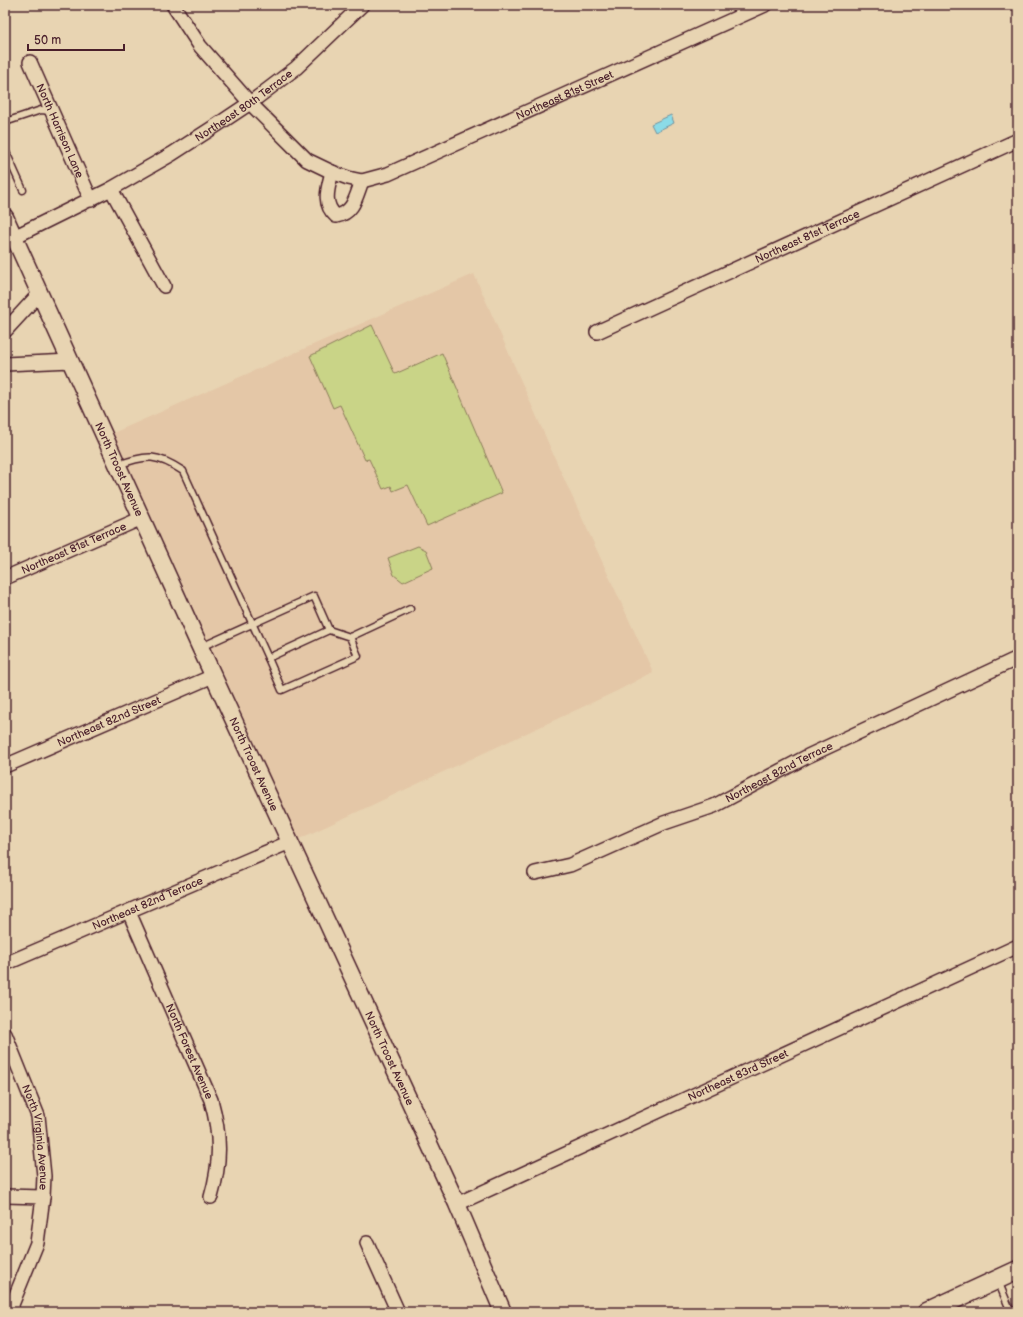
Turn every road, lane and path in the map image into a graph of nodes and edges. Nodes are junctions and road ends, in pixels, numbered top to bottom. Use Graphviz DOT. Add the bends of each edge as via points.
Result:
graph roads {
  1 [pos="174,5"];
  2 [pos="362,5"];
  3 [pos="765,5"];
  4 [pos="30,62"];
  5 [pos="250,103"];
  6 [pos="51,111"];
  7 [pos="5,122"];
  8 [pos="1018,140"];
  9 [pos="5,150"];
  10 [pos="332,172"];
  11 [pos="362,181"];
  12 [pos="111,189"];
  13 [pos="23,190"];
  14 [pos="91,200"];
  15 [pos="5,217"];
  16 [pos="14,237"];
  17 [pos="164,286"];
  18 [pos="40,293"];
  19 [pos="5,331"];
  20 [pos="597,332"];
  21 [pos="70,361"];
  22 [pos="5,364"];
  23 [pos="118,465"];
  24 [pos="142,518"];
  25 [pos="5,578"];
  26 [pos="410,609"];
  27 [pos="252,624"];
  28 [pos="329,630"];
  29 [pos="350,637"];
  30 [pos="200,647"];
  31 [pos="268,658"];
  32 [pos="1018,658"];
  33 [pos="213,676"];
  34 [pos="5,766"];
  35 [pos="290,842"];
  36 [pos="535,873"];
  37 [pos="129,912"];
  38 [pos="1018,946"];
  39 [pos="5,964"];
  40 [pos="5,1034"];
  41 [pos="5,1196"];
  42 [pos="43,1197"];
  43 [pos="211,1197"];
  44 [pos="457,1204"];
  45 [pos="367,1243"];
  46 [pos="1018,1270"];
  47 [pos="997,1280"];
  48 [pos="9,1312"];
  49 [pos="398,1312"];
  50 [pos="503,1312"];
  51 [pos="927,1312"];
  52 [pos="1011,1312"];
  1 -- 5 [label="street, Northeast 81st Street" via="200,46"];
  2 -- 5 [label="street, Northeast 80th Terrace" via="296,68"];
  3 -- 11 [label="street, Northeast 81st Street" via="388,174"];
  4 -- 6 [label="street, North Harrison Lane"];
  5 -- 10 [label="street, Northeast 81st Street" via="307,160"];
  5 -- 12 [label="street, Northeast 80th Terrace" via="172,154"];
  6 -- 7 [label="lane" via="41,110"];
  6 -- 14 [label="street, North Harrison Lane"];
  8 -- 20 [label="street, Northeast 81st Terrace"];
  9 -- 13 [label="lane"];
  10 -- 11 [label="street, Northeast 81st Street"];
  10 -- 11 [label="street" via="326,192 331,212 336,216 344,215 352,207"];
  12 -- 14 [label="street, Northeast 80th Terrace"];
  12 -- 17 [label="street"];
  14 -- 16 [label="street, Northeast 80th Terrace"];
  15 -- 16 [label="street, North Troost Avenue"];
  16 -- 18 [label="street, North Troost Avenue"];
  18 -- 19 [label="street"];
  18 -- 21 [label="street, North Troost Avenue"];
  21 -- 22 [label="street"];
  21 -- 23 [label="street, North Troost Avenue"];
  23 -- 24 [label="street, North Troost Avenue"];
  23 -- 27 [label="lane" via="149,456 168,461 183,471"];
  24 -- 25 [label="street, Northeast 81st Terrace"];
  24 -- 30 [label="street, North Troost Avenue"];
  26 -- 29 [label="lane"];
  27 -- 28 [label="lane" via="314,596"];
  27 -- 30 [label="lane"];
  27 -- 31 [label="lane"];
  28 -- 29 [label="lane"];
  28 -- 31 [label="lane"];
  29 -- 31 [label="lane" via="358,656 282,690"];
  30 -- 33 [label="street, North Troost Avenue"];
  32 -- 36 [label="street, Northeast 82nd Terrace" via="808,756 714,806 664,823 570,865"];
  33 -- 34 [label="street, Northeast 82nd Street"];
  33 -- 35 [label="street, North Troost Avenue"];
  35 -- 37 [label="street, Northeast 82nd Terrace"];
  35 -- 44 [label="street, North Troost Avenue"];
  37 -- 39 [label="street, Northeast 82nd Terrace"];
  37 -- 43 [label="street, North Forest Avenue" via="215,1113 219,1159"];
  38 -- 44 [label="street, Northeast 83rd Street"];
  40 -- 42 [label="street, North Virginia Avenue" via="38,1116 44,1176"];
  41 -- 42 [label="street, North Virginia Avenue"];
  42 -- 48 [label="street, North Virginia Avenue" via="37,1243"];
  44 -- 50 [label="street, North Troost Avenue"];
  45 -- 49 [label="street"];
  46 -- 47 [label="main road"];
  47 -- 51 [label="main road"];
  47 -- 52 [label="lane"];
}
